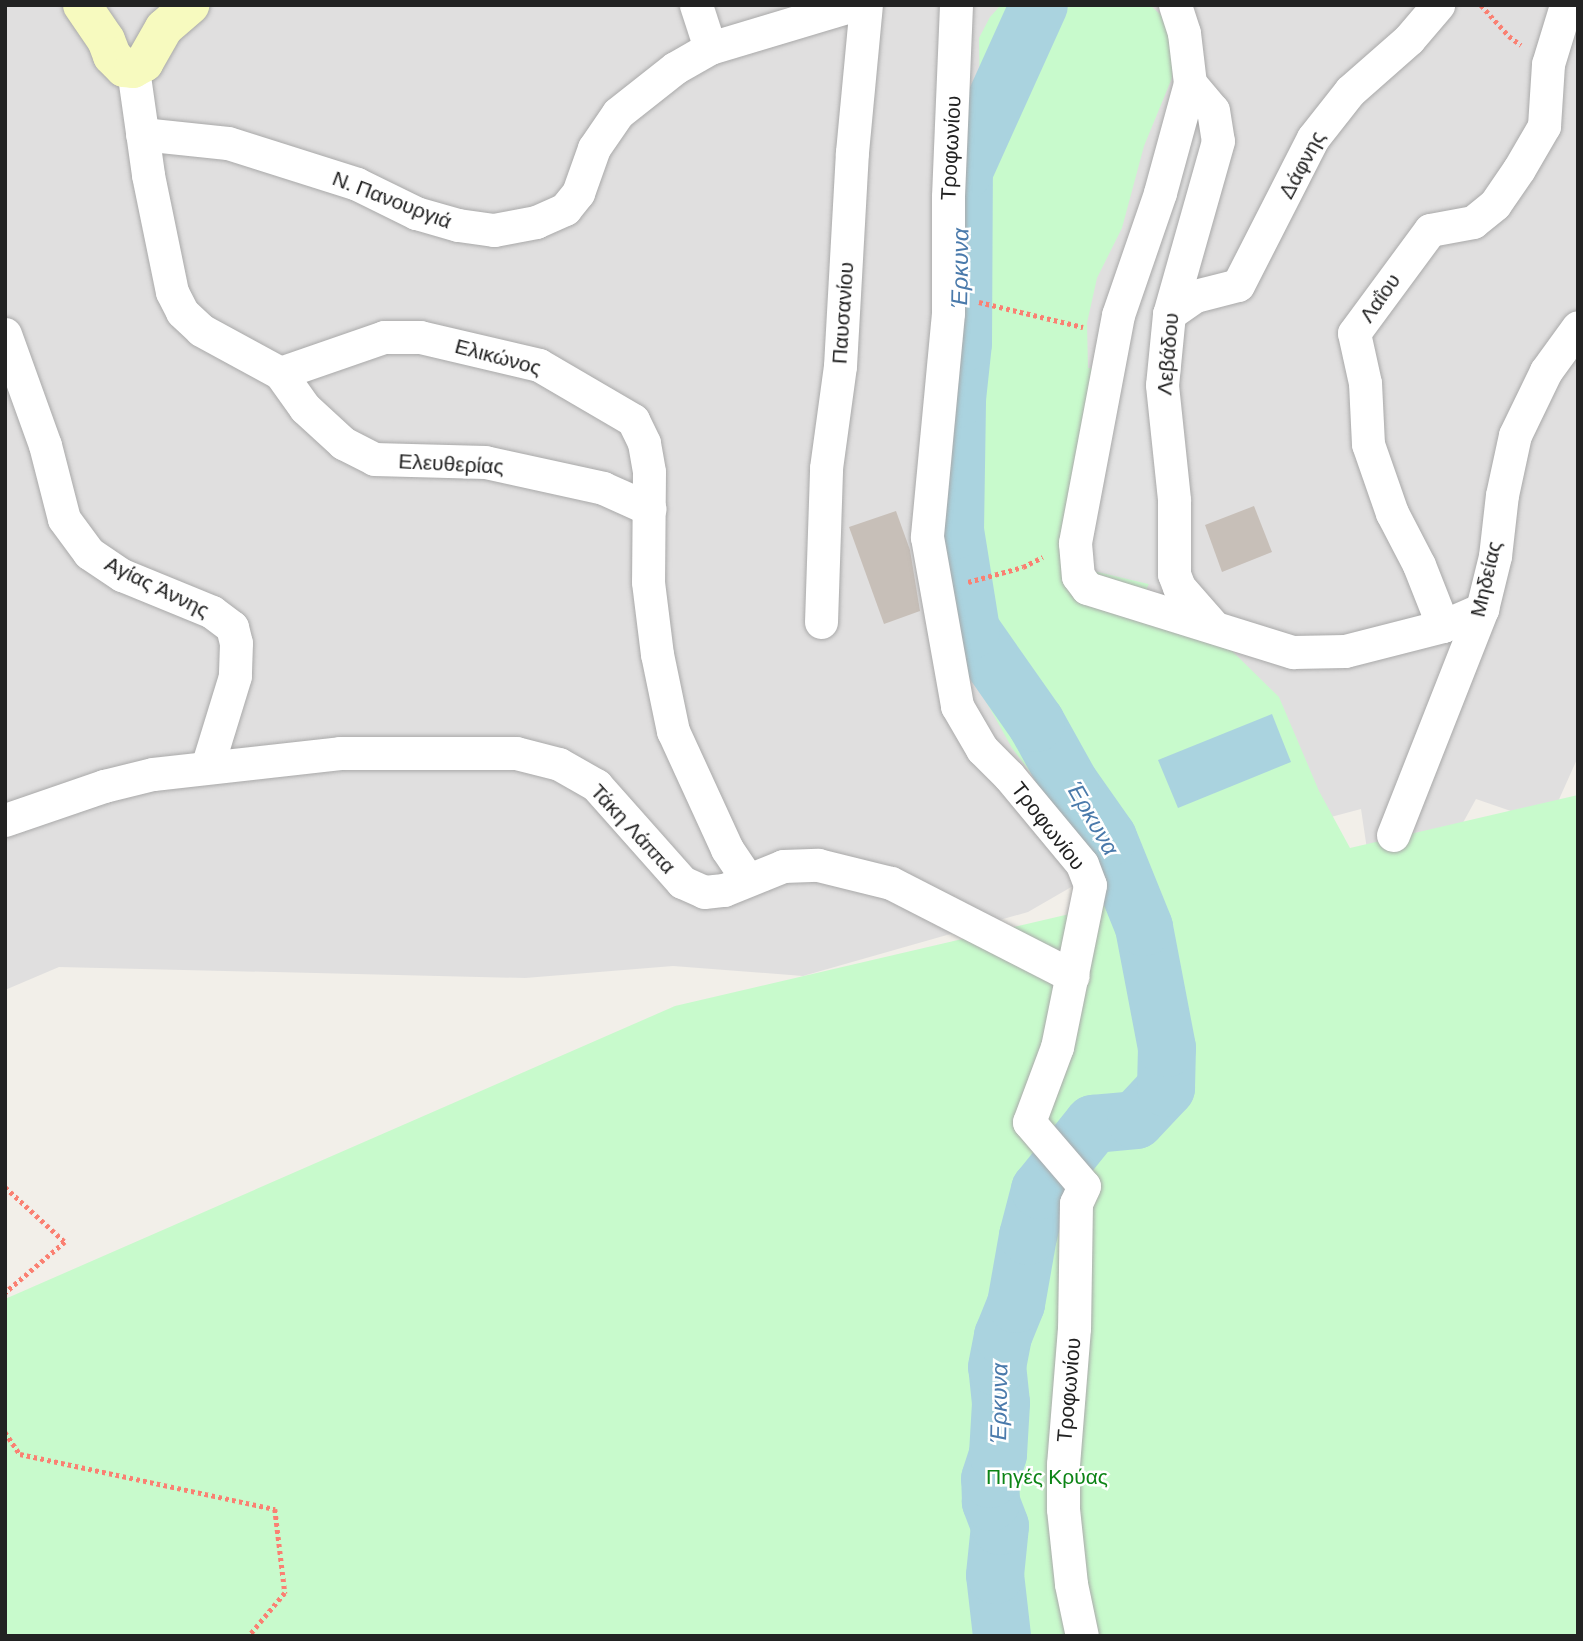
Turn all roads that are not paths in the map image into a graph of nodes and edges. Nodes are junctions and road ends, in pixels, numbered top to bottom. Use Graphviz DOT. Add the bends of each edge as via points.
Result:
graph roads {
  1 [pos="82,5"];
  2 [pos="190,5"];
  3 [pos="696,5"];
  4 [pos="853,5"];
  5 [pos="866,5"];
  6 [pos="956,5"];
  7 [pos="1175,5"];
  8 [pos="1438,5"];
  9 [pos="1566,5"];
  10 [pos="710,48"];
  11 [pos="134,69"];
  12 [pos="1190,83"];
  13 [pos="142,134"];
  14 [pos="1169,314"];
  15 [pos="1578,327"];
  16 [pos="5,334"];
  17 [pos="280,373"];
  18 [pos="650,509"];
  19 [pos="1482,609"];
  20 [pos="821,622"];
  21 [pos="1213,626"];
  22 [pos="1443,626"];
  23 [pos="207,767"];
  24 [pos="5,820"];
  25 [pos="1393,835"];
  26 [pos="748,880"];
  27 [pos="1073,976"];
  28 [pos="1082,1636"];
  1 -- 11 [label="main road" via="112,56 124,68"];
  2 -- 11 [label="main road" via="164,28 144,63"];
  3 -- 10 [label="street"];
  4 -- 10 [label="street, Ν. Πανουργιά"];
  5 -- 20 [label="street, Παυσανίου" via="840,366 826,468"];
  6 -- 27 [label="street, Τροφωνίου" via="948,294 927,537 957,706 982,749 1082,864 1090,885"];
  7 -- 12 [label="street" via="1184,33"];
  8 -- 14 [label="street, Δάφνης" via="1409,39 1350,91 1313,138 1238,285 1195,296"];
  9 -- 22 [label="street, Λαΐου" via="1548,64 1544,126 1495,204 1473,222 1430,230 1354,333 1366,383 1368,444 1392,513"];
  10 -- 13 [label="street, Ν. Πανουργιά" via="675,68 618,113 594,148 578,193 565,209 536,222 494,230 416,213 357,184 228,143"];
  11 -- 13 [label="street"];
  12 -- 14 [label="street, Λεβάδου" via="1213,110 1218,141"];
  12 -- 21 [label="street" via="1114,335 1075,543 1078,576 1087,588"];
  13 -- 17 [label="street" via="172,292 182,312 201,330"];
  14 -- 21 [label="street, Λεβάδου" via="1162,385 1174,500 1174,574 1179,587"];
  15 -- 19 [label="street, Μηδείας" via="1546,371 1515,435"];
  16 -- 23 [label="street, Αγίας Άννης" via="45,445 64,519 89,553 122,575 212,612 232,628 235,676"];
  17 -- 18 [label="street, Ελευθερίας" via="305,408 343,443 374,459 485,462 603,488"];
  17 -- 18 [label="street, Ελικώνος" via="398,335 539,365 633,420 645,443"];
  18 -- 26 [label="street, Ελικώνος" via="648,582 673,731 727,849"];
  19 -- 22 [label="street"];
  19 -- 25 [label="street, Μηδείας"];
  21 -- 22 [label="street" via="1293,652 1345,651"];
  23 -- 24 [label="street, Τάκη Λάππα" via="104,786"];
  23 -- 26 [label="street, Τάκη Λάππα" via="341,753 516,753 559,764 596,785 682,881 704,892"];
  26 -- 27 [label="street, Τάκη Λάππα" via="783,866 818,865 891,883"];
  27 -- 28 [label="street, Τροφωνίου" via="1057,1047 1029,1122 1084,1186 1076,1203 1074,1314 1063,1464 1071,1584"];
}
